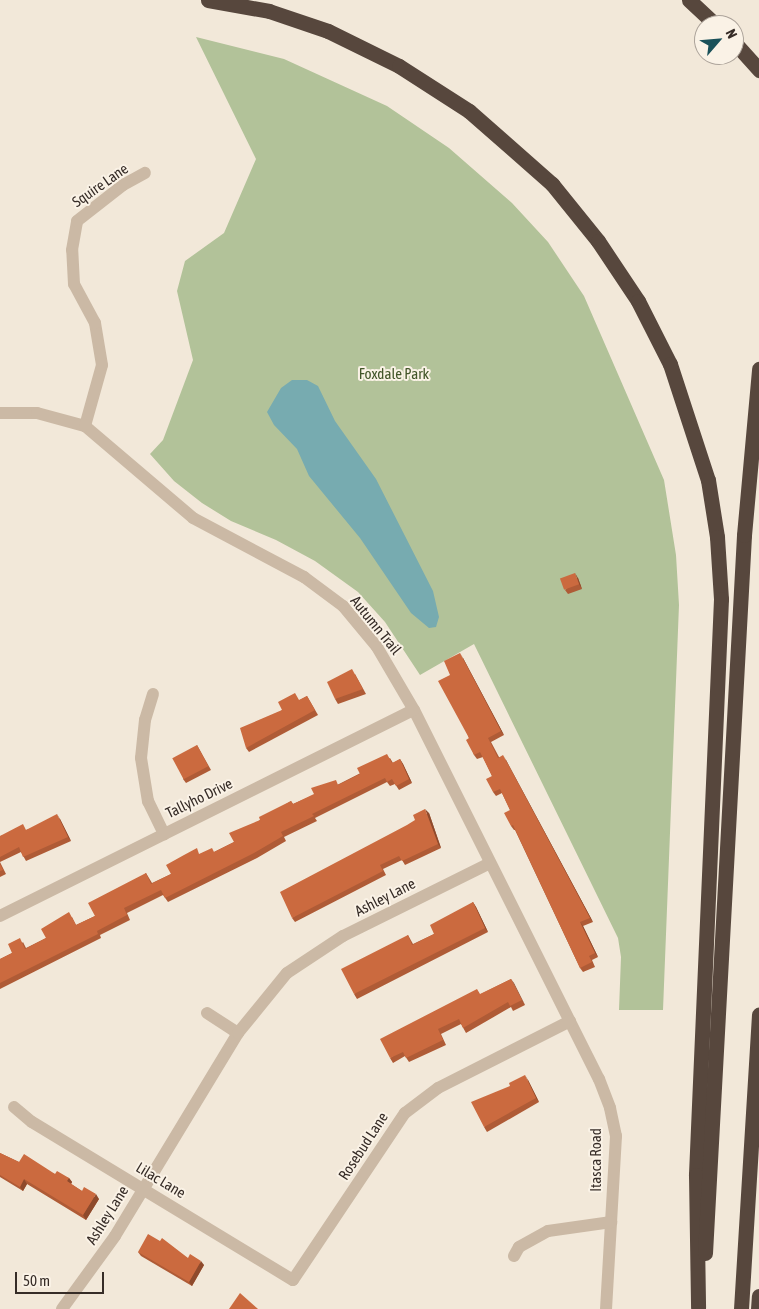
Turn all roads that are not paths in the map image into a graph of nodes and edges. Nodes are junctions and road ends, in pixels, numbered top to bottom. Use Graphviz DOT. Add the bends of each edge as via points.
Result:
graph roads {
  1 [pos="208,0"];
  2 [pos="689,0"];
  3 [pos="705,15"];
  4 [pos="744,53"];
  5 [pos="759,70"];
  6 [pos="145,173"];
  7 [pos="759,369"];
  8 [pos="0,413"];
  9 [pos="84,426"];
  10 [pos="153,694"];
  11 [pos="414,710"];
  12 [pos="164,834"];
  13 [pos="490,863"];
  14 [pos="0,916"];
  15 [pos="207,1013"];
  16 [pos="759,1015"];
  17 [pos="570,1021"];
  18 [pos="238,1033"];
  19 [pos="14,1107"];
  20 [pos="144,1188"];
  21 [pos="611,1222"];
  22 [pos="514,1256"];
  23 [pos="293,1280"];
  24 [pos="759,1296"];
  25 [pos="698,1308"];
  26 [pos="62,1309"];
  27 [pos="606,1309"];
  28 [pos="741,1309"];
  29 [pos="758,1309"];
  1 -- 25 [label="highway" via="269,11 328,31 399,66 469,111 552,184 598,241 638,301 670,364 708,480 717,537 720,599 696,1175"];
  2 -- 3 [label="highway"];
  4 -- 5 [label="highway"];
  6 -- 9 [label="street, Squire Lane" via="123,185 76,221 72,250 74,284 95,323 102,365"];
  7 -- 25 [label="highway" via="744,535 708,1226"];
  8 -- 9 [label="street, Autumn Trail" via="37,413"];
  9 -- 11 [label="street, Autumn Trail" via="192,518 304,577 343,606 377,647"];
  10 -- 12 [label="street" via="145,720 141,758 148,801"];
  11 -- 12 [label="street, Tallyho Drive"];
  11 -- 13 [label="street, Autumn Trail"];
  12 -- 14 [label="street, Tallyho Drive"];
  13 -- 17 [label="street, Autumn Trail"];
  13 -- 18 [label="street, Ashley Lane" via="343,936 306,958 287,973"];
  15 -- 18 [label="street"];
  16 -- 28 [label="highway"];
  17 -- 21 [label="street, Itasca Road" via="610,1108 616,1136"];
  17 -- 23 [label="street, Rosebud Lane" via="438,1088 405,1113"];
  18 -- 20 [label="street, Ashley Lane"];
  19 -- 20 [label="street, Lilac Lane" via="32,1122"];
  20 -- 23 [label="street, Lilac Lane"];
  20 -- 26 [label="street, Ashley Lane" via="115,1236"];
  21 -- 22 [label="street" via="548,1231 519,1248"];
  21 -- 27 [label="street, Itasca Road"];
  24 -- 29 [label="highway"];
}
